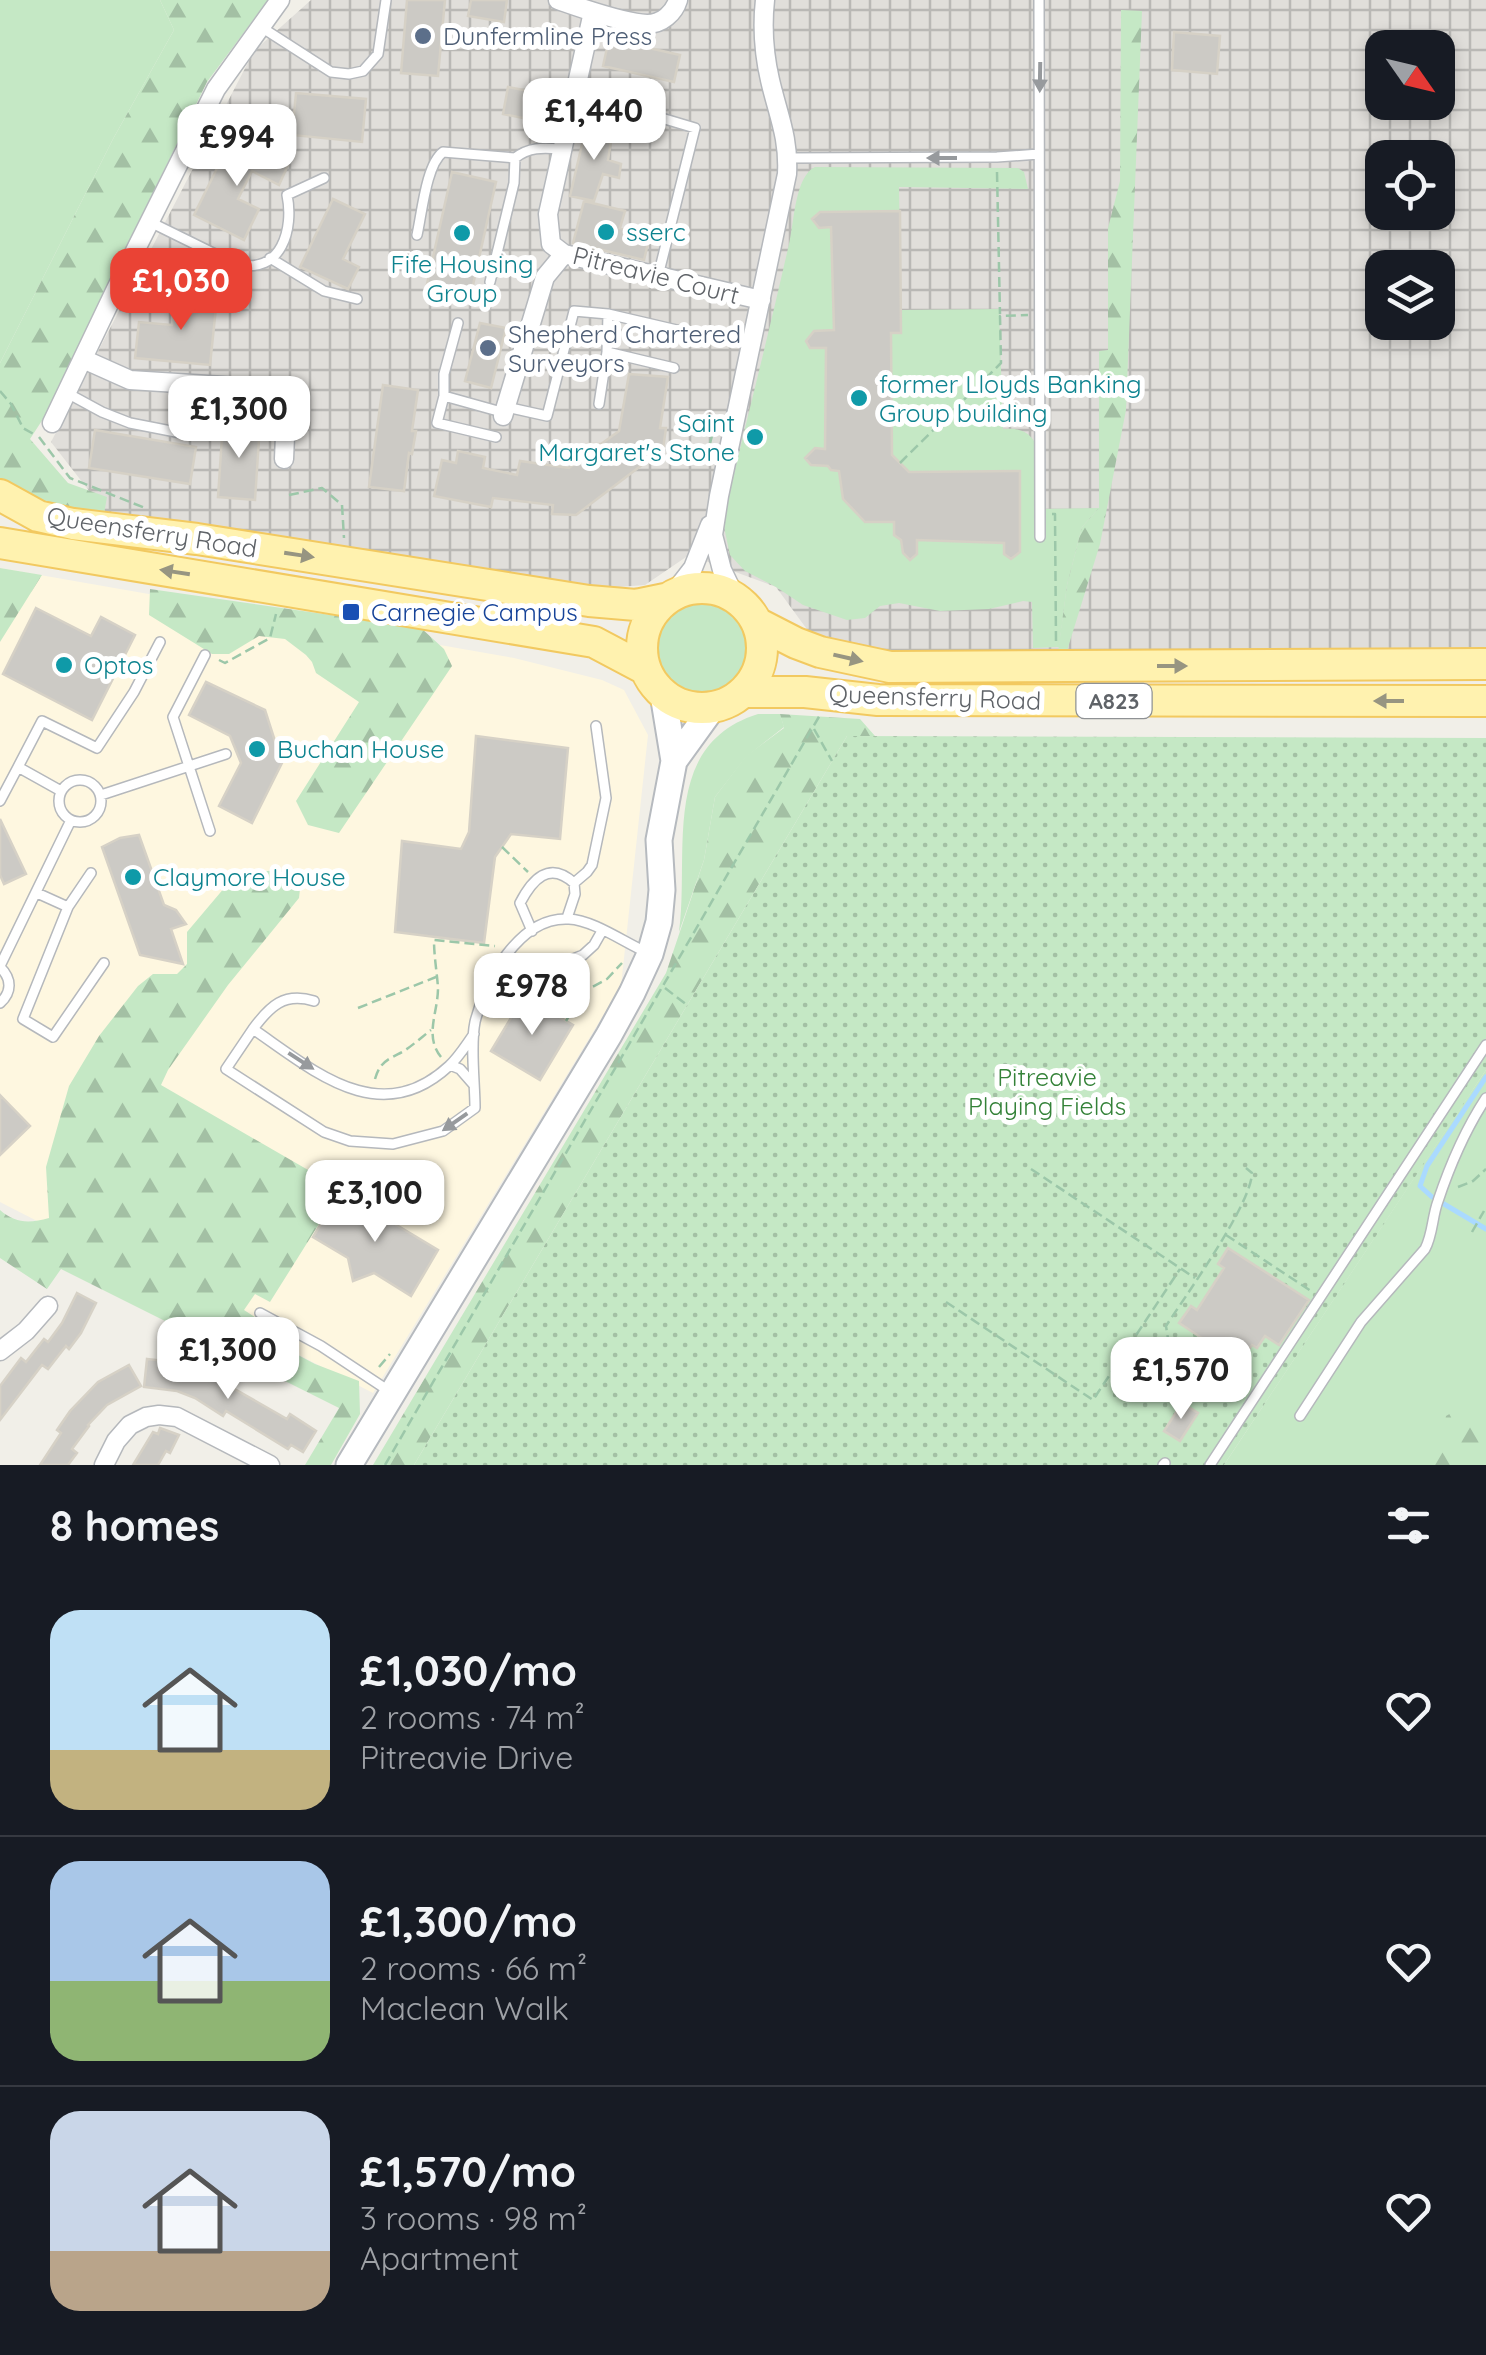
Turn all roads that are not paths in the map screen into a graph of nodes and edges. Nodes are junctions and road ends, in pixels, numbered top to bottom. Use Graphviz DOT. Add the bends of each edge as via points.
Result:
graph roads {
  1 [pos="280,0"];
  2 [pos="386,0"];
  3 [pos="558,0"];
  4 [pos="678,0"];
  5 [pos="764,0"];
  6 [pos="1039,0"];
  7 [pos="593,12"];
  8 [pos="260,26"];
  9 [pos="638,111"];
  10 [pos="562,149"];
  11 [pos="1039,154"];
  12 [pos="516,158"];
  13 [pos="788,158"];
  14 [pos="324,178"];
  15 [pos="149,222"];
  16 [pos="417,235"];
  17 [pos="564,254"];
  18 [pos="270,258"];
  19 [pos="180,264"];
  20 [pos="658,276"];
  21 [pos="490,282"];
  22 [pos="116,288"];
  23 [pos="358,299"];
  24 [pos="761,300"];
  25 [pos="608,314"];
  26 [pos="458,323"];
  27 [pos="681,332"];
  28 [pos="607,352"];
  29 [pos="84,359"];
  30 [pos="674,368"];
  31 [pos="67,393"];
  32 [pos="444,396"];
  33 [pos="599,404"];
  34 [pos="505,412"];
  35 [pos="52,423"];
  36 [pos="181,433"];
  37 [pos="496,437"];
  38 [pos="284,459"];
  39 [pos="0,494"];
  40 [pos="719,496"];
  41 [pos="1040,537"];
  42 [pos="0,543"];
  43 [pos="669,597"];
  44 [pos="735,597"];
  45 [pos="757,623"];
  46 [pos="160,642"];
  47 [pos="205,655"];
  48 [pos="1486,664"];
  49 [pos="654,682"];
  50 [pos="743,692"];
  51 [pos="1486,701"];
  52 [pos="713,708"];
  53 [pos="596,726"];
  54 [pos="226,754"];
  55 [pos="674,762"];
  56 [pos="18,766"];
  57 [pos="190,766"];
  58 [pos="62,791"];
  59 [pos="100,795"];
  60 [pos="0,802"];
  61 [pos="71,820"];
  62 [pos="210,831"];
  63 [pos="91,873"];
  64 [pos="574,883"];
  65 [pos="37,893"];
  66 [pos="68,907"];
  67 [pos="567,918"];
  68 [pos="532,930"];
  69 [pos="602,931"];
  70 [pos="647,961"];
  71 [pos="104,962"];
  72 [pos="0,966"];
  73 [pos="548,990"];
  74 [pos="314,1000"];
  75 [pos="0,1003"];
  76 [pos="253,1029"];
  77 [pos="474,1034"];
  78 [pos="1486,1045"];
  79 [pos="450,1065"];
  80 [pos="475,1086"];
  81 [pos="1486,1098"];
  82 [pos="48,1306"];
  83 [pos="260,1313"];
  84 [pos="0,1351"];
  85 [pos="392,1392"];
  86 [pos="1300,1416"];
  87 [pos="104,1465"];
  88 [pos="270,1465"];
  89 [pos="349,1465"];
  90 [pos="1210,1465"];
  1 -- 8 [label="street"];
  2 -- 8 [label="lane" via="378,54 349,74 331,72"];
  3 -- 7 [label="street"];
  4 -- 7 [label="street" via="662,20 648,24"];
  5 -- 13 [label="street" via="764,42"];
  6 -- 11 [label="lane, one-way"];
  7 -- 10 [label="street, Pitreavie Court"];
  8 -- 15 [label="street" via="216,88"];
  9 -- 20 [label="lane" via="694,128"];
  10 -- 12 [label="lane" via="540,147"];
  10 -- 17 [label="street, Pitreavie Court" via="548,214 551,244"];
  11 -- 13 [label="lane, one-way"];
  11 -- 41 [label="lane"];
  12 -- 16 [label="lane" via="437,156"];
  12 -- 21 [label="lane"];
  13 -- 24 [label="street"];
  14 -- 18 [label="lane" via="288,195 287,239"];
  15 -- 18 [label="lane" via="238,264"];
  15 -- 22 [label="street"];
  17 -- 20 [label="street, Pitreavie Court"];
  17 -- 34 [label="street" via="545,277"];
  18 -- 23 [label="lane" via="324,291"];
  19 -- 22 [label="lane" via="154,305"];
  20 -- 24 [label="street, Pitreavie Court"];
  22 -- 29 [label="street"];
  24 -- 40 [label="street"];
  25 -- 27 [label="lane"];
  25 -- 28 [label="lane"];
  25 -- 34 [label="lane" via="574,311 547,416"];
  26 -- 32 [label="lane"];
  28 -- 30 [label="lane"];
  28 -- 33 [label="lane"];
  29 -- 31 [label="street"];
  29 -- 38 [label="street" via="130,380 287,390"];
  31 -- 35 [label="street"];
  31 -- 36 [label="lane" via="130,423"];
  32 -- 34 [label="lane"];
  32 -- 37 [label="lane" via="437,422"];
  39 -- 43 [label="main road, Queensferry Road, one-way" via="38,516 74,524 589,601 636,605"];
  40 -- 43 [label="street" via="693,568"];
  40 -- 44 [label="street" via="713,535"];
  49 -- 42 [label="main road, Queensferry Road, one-way" via="594,642"];
  43 -- 44 [label="main road" via="702,587"];
  43 -- 49 [label="main road" via="643,631 641,650"];
  44 -- 45 [label="main road, A823"];
  45 -- 48 [label="main road, Queensferry Road / A823, one-way" via="820,652 890,668"];
  45 -- 50 [label="main road" via="761,660"];
  46 -- 56 [label="lane" via="97,748 42,720"];
  47 -- 57 [label="lane" via="173,717"];
  49 -- 52 [label="main road" via="678,704"];
  49 -- 55 [label="street"];
  51 -- 50 [label="main road, Queensferry Road / A823, one-way" via="878,700"];
  50 -- 52 [label="main road, A823"];
  52 -- 55 [label="street"];
  53 -- 64 [label="lane" via="606,798 592,866"];
  54 -- 57 [label="lane"];
  55 -- 70 [label="street" via="659,840 659,922"];
  56 -- 58 [label="lane"];
  56 -- 60 [label="lane"];
  57 -- 59 [label="lane"];
  57 -- 62 [label="lane"];
  58 -- 59 [label="lane" via="82,780"];
  58 -- 61 [label="lane" via="60,805"];
  59 -- 61 [label="lane" via="92,818"];
  61 -- 65 [label="lane"];
  63 -- 66 [label="lane"];
  64 -- 67 [label="lane"];
  64 -- 68 [label="lane" via="552,872 528,888 520,903"];
  65 -- 66 [label="lane"];
  65 -- 72 [label="lane"];
  66 -- 71 [label="lane" via="23,1019 53,1037"];
  67 -- 68 [label="lane"];
  67 -- 69 [label="lane"];
  68 -- 77 [label="lane" via="492,976"];
  69 -- 70 [label="lane"];
  69 -- 73 [label="lane"];
  70 -- 85 [label="street"];
  72 -- 75 [label="lane" via="10,984"];
  74 -- 76 [label="lane" via="285,1000"];
  76 -- 79 [label="lane, one-way" via="342,1087 374,1094 426,1084"];
  80 -- 76 [label="lane, one-way" via="475,1108 443,1131 393,1144 350,1141 324,1132 226,1069"];
  77 -- 79 [label="lane"];
  77 -- 80 [label="lane"];
  78 -- 90 [label="lane"];
  79 -- 80 [label="lane"];
  81 -- 86 [label="lane" via="1439,1197 1425,1248 1361,1322"];
  82 -- 84 [label="street"];
  83 -- 85 [label="lane"];
  85 -- 89 [label="street"];
  87 -- 88 [label="street" via="130,1426 159,1415 192,1423"];
}
